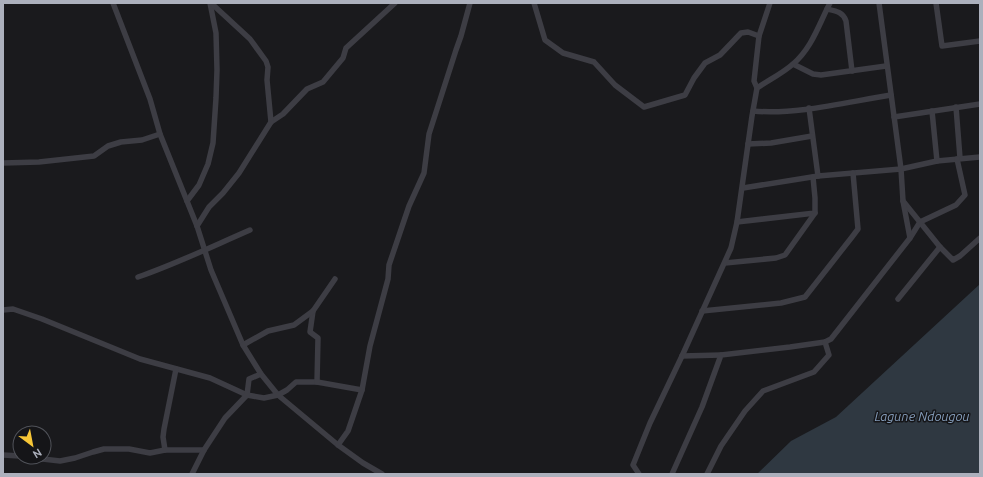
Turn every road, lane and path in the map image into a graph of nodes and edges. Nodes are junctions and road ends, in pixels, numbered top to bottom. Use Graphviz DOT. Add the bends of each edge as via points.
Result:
graph roads {
  1 [pos="113,3"];
  2 [pos="211,3"];
  3 [pos="395,3"];
  4 [pos="470,3"];
  5 [pos="534,3"];
  6 [pos="770,3"];
  7 [pos="830,3"];
  8 [pos="879,3"];
  9 [pos="936,3"];
  10 [pos="827,9"];
  11 [pos="759,36"];
  12 [pos="980,41"];
  13 [pos="793,64"];
  14 [pos="886,66"];
  15 [pos="852,72"];
  16 [pos="757,88"];
  17 [pos="891,95"];
  18 [pos="980,104"];
  19 [pos="956,107"];
  20 [pos="809,108"];
  21 [pos="932,110"];
  22 [pos="753,111"];
  23 [pos="894,117"];
  24 [pos="271,122"];
  25 [pos="160,134"];
  26 [pos="812,136"];
  27 [pos="748,144"];
  28 [pos="980,157"];
  29 [pos="959,159"];
  30 [pos="937,161"];
  31 [pos="3,163"];
  32 [pos="900,169"];
  33 [pos="853,173"];
  34 [pos="815,177"];
  35 [pos="743,188"];
  36 [pos="187,201"];
  37 [pos="903,201"];
  38 [pos="815,213"];
  39 [pos="737,222"];
  40 [pos="920,222"];
  41 [pos="197,226"];
  42 [pos="250,230"];
  43 [pos="910,238"];
  44 [pos="980,238"];
  45 [pos="940,247"];
  46 [pos="204,249"];
  47 [pos="725,263"];
  48 [pos="138,277"];
  49 [pos="335,279"];
  50 [pos="898,299"];
  51 [pos="3,310"];
  52 [pos="313,311"];
  53 [pos="702,311"];
  54 [pos="825,342"];
  55 [pos="243,345"];
  56 [pos="721,355"];
  57 [pos="682,356"];
  58 [pos="176,369"];
  59 [pos="261,374"];
  60 [pos="316,382"];
  61 [pos="362,390"];
  62 [pos="247,395"];
  63 [pos="278,395"];
  64 [pos="338,445"];
  65 [pos="164,450"];
  66 [pos="204,450"];
  67 [pos="52,460"];
  68 [pos="192,474"];
  69 [pos="382,474"];
  70 [pos="639,474"];
  71 [pos="672,474"];
  72 [pos="707,474"];
  1 -- 25 [label="street" via="150,99"];
  2 -- 24 [label="street" via="250,39 266,61"];
  2 -- 36 [label="street" via="216,33 217,70 212,143 208,164 199,185"];
  3 -- 24 [label="street" via="346,48 343,58 323,82 307,90"];
  4 -- 61 [label="street" via="429,134 424,173 409,206 389,265"];
  5 -- 11 [label="street" via="545,40 563,52 594,62 615,85 644,107 685,95 705,63 720,56 741,33 748,32"];
  6 -- 11 [label="street"];
  7 -- 10 [label="street"];
  8 -- 14 [label="street"];
  9 -- 12 [label="street" via="942,46"];
  10 -- 13 [label="street" via="812,40"];
  10 -- 15 [label="street" via="845,17"];
  11 -- 16 [label="street" via="754,81"];
  13 -- 15 [label="street" via="813,74"];
  13 -- 16 [label="street"];
  14 -- 15 [label="street"];
  14 -- 17 [label="street"];
  16 -- 22 [label="street"];
  17 -- 20 [label="street"];
  17 -- 23 [label="street"];
  18 -- 19 [label="street"];
  19 -- 21 [label="street"];
  19 -- 29 [label="street"];
  20 -- 22 [label="street"];
  20 -- 26 [label="street"];
  21 -- 23 [label="street"];
  21 -- 30 [label="street"];
  22 -- 27 [label="street"];
  23 -- 32 [label="street"];
  24 -- 41 [label="street" via="239,173 209,207"];
  25 -- 31 [label="street" via="108,146 94,156"];
  25 -- 36 [label="street"];
  26 -- 27 [label="street"];
  26 -- 34 [label="street"];
  27 -- 35 [label="street"];
  28 -- 29 [label="street"];
  29 -- 30 [label="street"];
  29 -- 40 [label="street" via="965,195 956,204"];
  30 -- 32 [label="street"];
  32 -- 33 [label="street"];
  32 -- 37 [label="street"];
  33 -- 34 [label="street"];
  33 -- 53 [label="street" via="858,228 805,298"];
  34 -- 35 [label="street"];
  34 -- 38 [label="street"];
  35 -- 39 [label="street"];
  36 -- 41 [label="street"];
  37 -- 40 [label="street"];
  37 -- 43 [label="street"];
  38 -- 39 [label="street"];
  38 -- 47 [label="street" via="785,255"];
  39 -- 47 [label="street"];
  40 -- 43 [label="street"];
  40 -- 45 [label="street"];
  41 -- 46 [label="street"];
  42 -- 46 [label="street"];
  43 -- 54 [label="street" via="831,338"];
  44 -- 45 [label="street" via="953,260"];
  45 -- 50 [label="street"];
  46 -- 48 [label="street" via="173,265"];
  46 -- 55 [label="street"];
  47 -- 53 [label="street"];
  49 -- 52 [label="street"];
  51 -- 58 [label="street" via="13,309 140,359"];
  52 -- 55 [label="street" via="294,325 268,331"];
  52 -- 60 [label="street" via="310,332 318,338"];
  53 -- 57 [label="street"];
  54 -- 56 [label="street"];
  54 -- 72 [label="street" via="829,355 814,372 763,391 745,411 721,446"];
  55 -- 59 [label="street"];
  56 -- 57 [label="street"];
  56 -- 71 [label="street" via="702,407"];
  57 -- 70 [label="street" via="633,465"];
  58 -- 62 [label="street" via="210,378"];
  58 -- 65 [label="street" via="164,429"];
  59 -- 62 [label="street" via="250,378"];
  59 -- 63 [label="street"];
  60 -- 61 [label="street"];
  60 -- 63 [label="street" via="296,382"];
  61 -- 64 [label="street" via="348,431"];
  62 -- 63 [label="street" via="264,398"];
  62 -- 66 [label="street" via="225,418"];
  63 -- 64 [label="street"];
  64 -- 69 [label="street"];
  65 -- 66 [label="street"];
  65 -- 67 [label="street" via="150,453 129,449 104,449 60,461"];
  66 -- 68 [label="street"];
}
